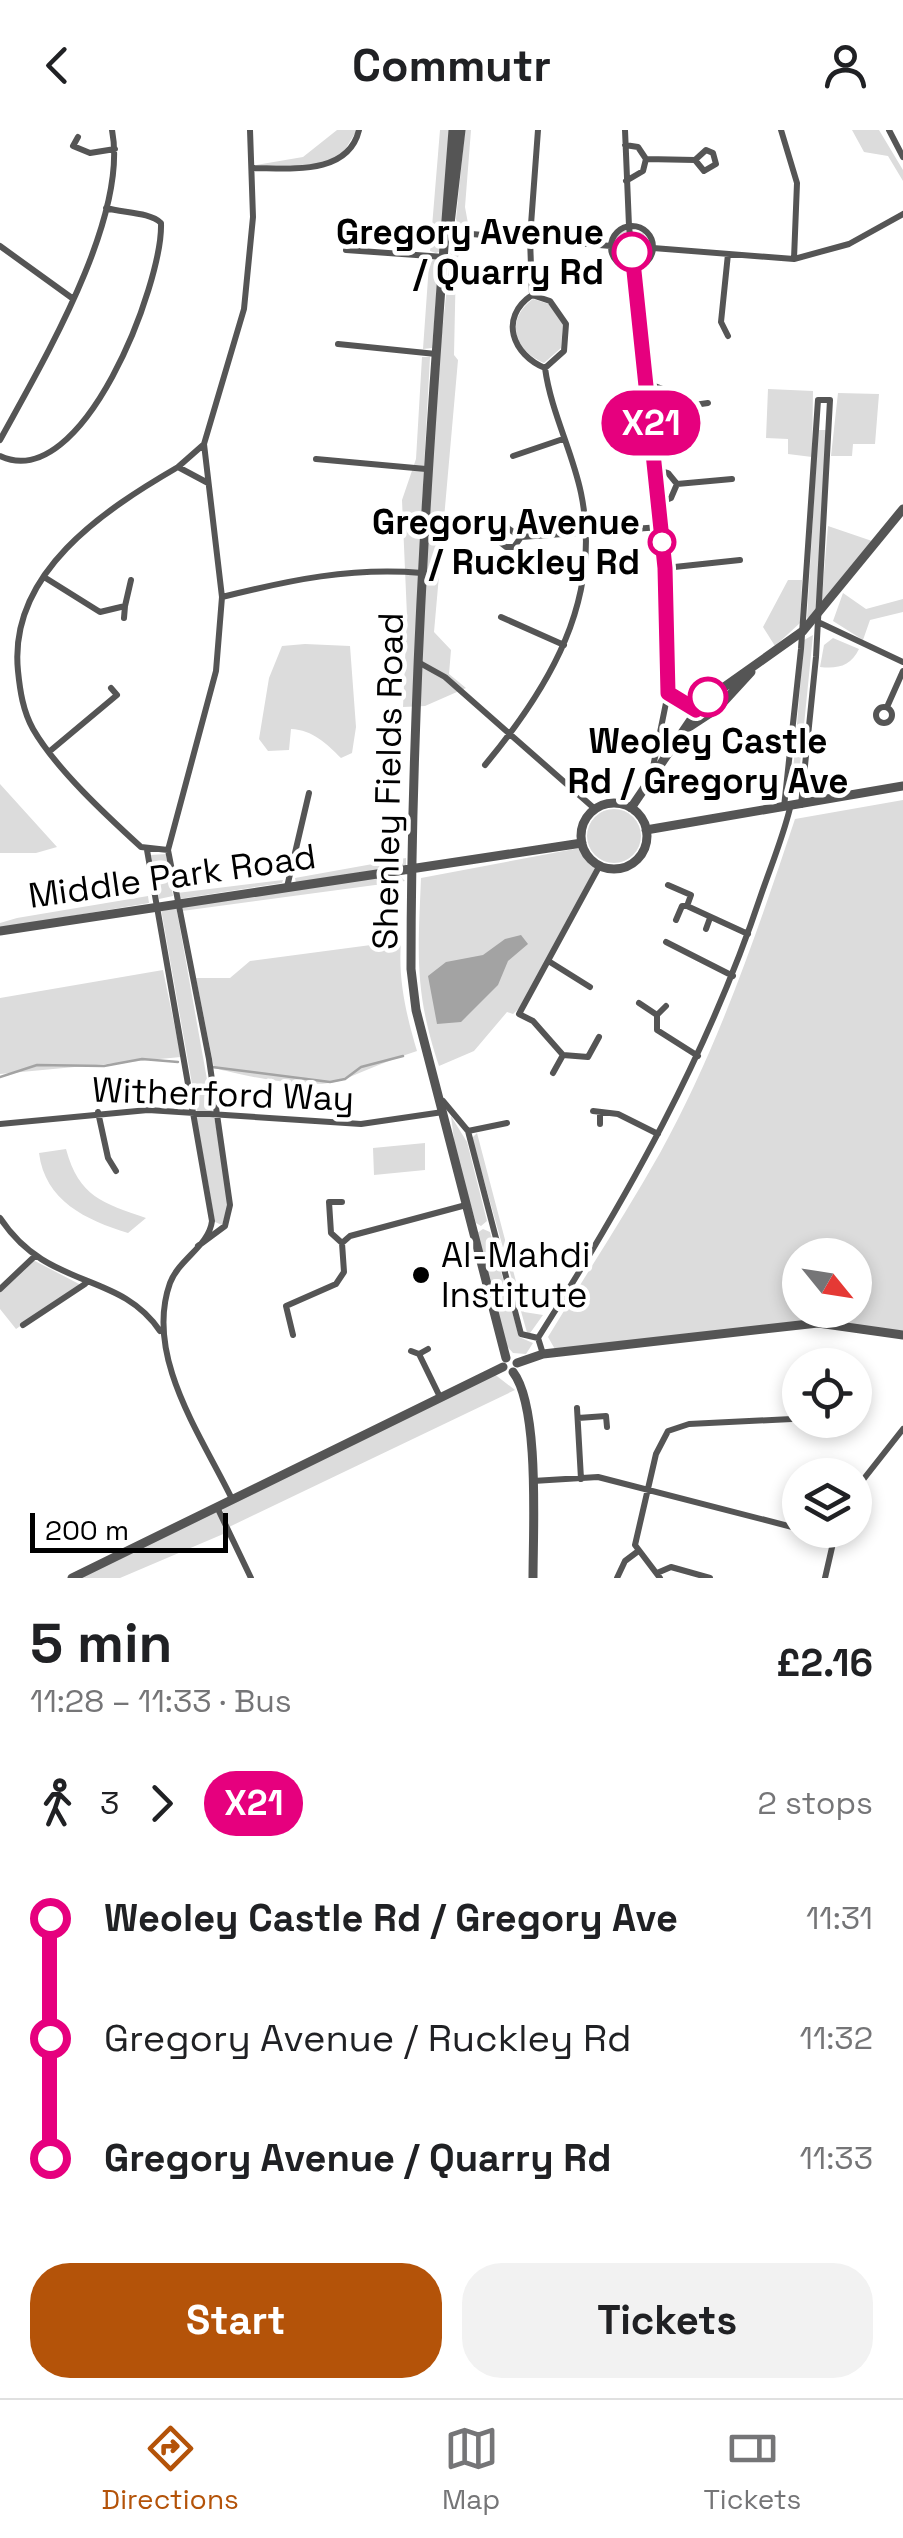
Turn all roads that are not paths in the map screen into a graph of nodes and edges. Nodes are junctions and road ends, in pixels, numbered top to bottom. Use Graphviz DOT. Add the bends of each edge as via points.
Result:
graph roads {
  1 [pos="112,130"];
  2 [pos="250,130"];
  3 [pos="359,130"];
  4 [pos="452,130"];
  5 [pos="460,130"];
  6 [pos="538,130"];
  7 [pos="626,130"];
  8 [pos="781,130"];
  9 [pos="889,130"];
  10 [pos="78,136"];
  11 [pos="625,144"];
  12 [pos="116,149"];
  13 [pos="903,157"];
  14 [pos="646,159"];
  15 [pos="695,160"];
  16 [pos="252,168"];
  17 [pos="626,181"];
  18 [pos="106,208"];
  19 [pos="903,214"];
  20 [pos="629,226"];
  21 [pos="448,232"];
  22 [pos="530,238"];
  23 [pos="0,246"];
  24 [pos="611,246"];
  25 [pos="653,248"];
  26 [pos="346,250"];
  27 [pos="728,254"];
  28 [pos="446,257"];
  29 [pos="794,259"];
  30 [pos="634,267"];
  31 [pos="532,295"];
  32 [pos="72,298"];
  33 [pos="728,336"];
  34 [pos="338,344"];
  35 [pos="436,354"];
  36 [pos="545,368"];
  37 [pos="647,382"];
  38 [pos="708,403"];
  39 [pos="680,407"];
  40 [pos="816,426"];
  41 [pos="828,426"];
  42 [pos="652,431"];
  43 [pos="563,439"];
  44 [pos="0,440"];
  45 [pos="204,444"];
  46 [pos="0,456"];
  47 [pos="513,456"];
  48 [pos="316,459"];
  49 [pos="178,467"];
  50 [pos="655,469"];
  51 [pos="426,470"];
  52 [pos="732,479"];
  53 [pos="208,483"];
  54 [pos="678,484"];
  55 [pos="659,502"];
  56 [pos="903,509"];
  57 [pos="661,527"];
  58 [pos="584,534"];
  59 [pos="521,537"];
  60 [pos="740,560"];
  61 [pos="665,568"];
  62 [pos="422,574"];
  63 [pos="44,578"];
  64 [pos="131,580"];
  65 [pos="222,597"];
  66 [pos="125,606"];
  67 [pos="124,618"];
  68 [pos="501,618"];
  69 [pos="818,619"];
  70 [pos="803,631"];
  71 [pos="564,645"];
  72 [pos="416,662"];
  73 [pos="903,662"];
  74 [pos="756,666"];
  75 [pos="903,671"];
  76 [pos="668,693"];
  77 [pos="117,695"];
  78 [pos="887,708"];
  79 [pos="696,710"];
  80 [pos="686,729"];
  81 [pos="511,734"];
  82 [pos="50,752"];
  83 [pos="485,765"];
  84 [pos="652,772"];
  85 [pos="903,786"];
  86 [pos="309,792"];
  87 [pos="792,807"];
  88 [pos="631,808"];
  89 [pos="596,809"];
  90 [pos="646,830"];
  91 [pos="582,842"];
  92 [pos="147,850"];
  93 [pos="168,850"];
  94 [pos="600,866"];
  95 [pos="411,868"];
  96 [pos="668,885"];
  97 [pos="287,888"];
  98 [pos="178,902"];
  99 [pos="158,904"];
  100 [pos="687,906"];
  101 [pos="710,918"];
  102 [pos="676,920"];
  103 [pos="706,929"];
  104 [pos="0,931"];
  105 [pos="748,934"];
  106 [pos="666,942"];
  107 [pos="550,962"];
  108 [pos="733,976"];
  109 [pos="590,987"];
  110 [pos="639,1003"];
  111 [pos="666,1006"];
  112 [pos="657,1015"];
  113 [pos="598,1037"];
  114 [pos="562,1055"];
  115 [pos="698,1056"];
  116 [pos="553,1073"];
  117 [pos="443,1106"];
  118 [pos="98,1112"];
  119 [pos="193,1113"];
  120 [pos="215,1114"];
  121 [pos="0,1124"];
  122 [pos="507,1124"];
  123 [pos="600,1124"];
  124 [pos="468,1132"];
  125 [pos="658,1134"];
  126 [pos="116,1170"];
  127 [pos="342,1202"];
  128 [pos="466,1204"];
  129 [pos="0,1218"];
  130 [pos="342,1243"];
  131 [pos="198,1246"];
  132 [pos="35,1256"];
  133 [pos="86,1284"];
  134 [pos="0,1289"];
  135 [pos="23,1325"];
  136 [pos="160,1332"];
  137 [pos="293,1335"];
  138 [pos="903,1335"];
  139 [pos="538,1338"];
  140 [pos="428,1348"];
  141 [pos="543,1354"];
  142 [pos="510,1365"];
  143 [pos="440,1397"];
  144 [pos="576,1408"];
  145 [pos="578,1418"];
  146 [pos="782,1419"];
  147 [pos="606,1427"];
  148 [pos="903,1429"];
  149 [pos="872,1468"];
  150 [pos="581,1478"];
  151 [pos="533,1481"];
  152 [pos="647,1489"];
  153 [pos="232,1499"];
  154 [pos="216,1506"];
  155 [pos="782,1524"];
  156 [pos="831,1548"];
  157 [pos="637,1552"];
  158 [pos="658,1576"];
  159 [pos="72,1578"];
  160 [pos="251,1578"];
  161 [pos="534,1578"];
  162 [pos="617,1578"];
  163 [pos="710,1578"];
  164 [pos="825,1578"];
  1 -- 12 [label="street"];
  2 -- 16 [label="street"];
  3 -- 16 [label="street" via="341,159"];
  4 -- 21 [label="street, Shenley Fields Road"];
  5 -- 21 [label="street, Shenley Fields Road"];
  6 -- 22 [label="street"];
  7 -- 11 [label="street"];
  8 -- 29 [label="street" via="797,182"];
  9 -- 13 [label="street"];
  10 -- 12 [label="street" via="73,146 81,150"];
  11 -- 14 [label="street" via="638,147"];
  11 -- 17 [label="street"];
  12 -- 18 [label="street"];
  14 -- 15 [label="street"];
  14 -- 17 [label="street" via="644,172"];
  16 -- 45 [label="street" via="244,310"];
  17 -- 20 [label="street"];
  18 -- 32 [label="street"];
  18 -- 46 [label="street" via="161,223 142,312 79,430 32,458 12,462"];
  19 -- 29 [label="street" via="849,244"];
  20 -- 24 [label="street"];
  20 -- 25 [label="street" via="648,234"];
  20 -- 30 [label="street"];
  21 -- 22 [label="street"];
  21 -- 28 [label="street, Shenley Fields Road"];
  22 -- 24 [label="street"];
  22 -- 31 [label="street"];
  23 -- 32 [label="street"];
  24 -- 30 [label="street" via="617,261"];
  25 -- 27 [label="street"];
  25 -- 30 [label="street"];
  26 -- 28 [label="street"];
  27 -- 29 [label="street"];
  27 -- 33 [label="street" via="722,322"];
  28 -- 35 [label="street, Shenley Fields Road"];
  30 -- 37 [label="street"];
  31 -- 36 [label="street" via="516,309 512,333 523,356"];
  31 -- 36 [label="street" via="550,301 566,324 564,351"];
  32 -- 44 [label="street"];
  34 -- 35 [label="street"];
  35 -- 51 [label="street, Shenley Fields Road"];
  36 -- 43 [label="street"];
  37 -- 39 [label="street" via="673,393"];
  37 -- 42 [label="street"];
  38 -- 39 [label="street"];
  39 -- 42 [label="street" via="673,426"];
  40 -- 41 [label="street"];
  40 -- 41 [label="street" via="818,400 830,400"];
  40 -- 70 [label="street"];
  41 -- 69 [label="street"];
  42 -- 50 [label="street"];
  43 -- 47 [label="street"];
  43 -- 58 [label="street" via="582,498"];
  45 -- 49 [label="street"];
  45 -- 53 [label="street"];
  48 -- 51 [label="street"];
  49 -- 53 [label="street"];
  49 -- 63 [label="street" via="88,528"];
  50 -- 54 [label="street"];
  50 -- 55 [label="street"];
  51 -- 62 [label="street, Shenley Fields Road"];
  52 -- 54 [label="street"];
  53 -- 65 [label="street"];
  54 -- 55 [label="street" via="671,498"];
  55 -- 57 [label="street"];
  56 -- 69 [label="street"];
  57 -- 58 [label="street"];
  57 -- 61 [label="street"];
  58 -- 59 [label="street"];
  58 -- 71 [label="street" via="579,598"];
  60 -- 61 [label="street"];
  61 -- 76 [label="street"];
  62 -- 65 [label="street" via="353,571"];
  62 -- 72 [label="street, Shenley Fields Road"];
  63 -- 66 [label="street" via="100,612"];
  63 -- 82 [label="street" via="24,610 17,662 25,710"];
  64 -- 66 [label="street"];
  65 -- 93 [label="street" via="211,695"];
  66 -- 67 [label="street"];
  68 -- 71 [label="street"];
  69 -- 70 [label="street"];
  69 -- 73 [label="street"];
  69 -- 87 [label="street"];
  70 -- 74 [label="street"];
  70 -- 87 [label="street"];
  71 -- 81 [label="street"];
  72 -- 81 [label="street" via="444,676"];
  72 -- 95 [label="street, Shenley Fields Road"];
  74 -- 79 [label="street"];
  74 -- 80 [label="street" via="718,708"];
  75 -- 78 [label="street"];
  76 -- 79 [label="street"];
  76 -- 84 [label="street"];
  77 -- 82 [label="street"];
  79 -- 80 [label="street"];
  80 -- 84 [label="street"];
  81 -- 83 [label="street"];
  81 -- 89 [label="street"];
  82 -- 92 [label="street"];
  84 -- 88 [label="street"];
  85 -- 87 [label="street"];
  86 -- 97 [label="street"];
  87 -- 90 [label="street"];
  87 -- 105 [label="street"];
  88 -- 89 [label="street"];
  88 -- 90 [label="street"];
  89 -- 91 [label="street" via="583,826"];
  90 -- 94 [label="street" via="636,860 619,868"];
  91 -- 94 [label="street"];
  91 -- 95 [label="street, Middle Park Road"];
  92 -- 93 [label="street"];
  92 -- 99 [label="street"];
  93 -- 98 [label="street"];
  94 -- 107 [label="street"];
  95 -- 97 [label="street, Middle Park Road"];
  95 -- 117 [label="street, Shenley Fields Road" via="414,997"];
  96 -- 100 [label="street" via="690,895"];
  97 -- 98 [label="street, Middle Park Road"];
  98 -- 99 [label="street, Middle Park Road"];
  98 -- 120 [label="street"];
  99 -- 104 [label="street, Middle Park Road"];
  99 -- 119 [label="street"];
  100 -- 101 [label="street"];
  100 -- 102 [label="street"];
  101 -- 103 [label="street"];
  101 -- 105 [label="street"];
  105 -- 108 [label="street"];
  106 -- 108 [label="street"];
  107 -- 109 [label="street"];
  107 -- 114 [label="street" via="519,1014"];
  108 -- 115 [label="street"];
  110 -- 112 [label="street"];
  111 -- 112 [label="street"];
  112 -- 115 [label="street" via="658,1030"];
  113 -- 114 [label="street" via="588,1057"];
  114 -- 116 [label="street"];
  115 -- 125 [label="street"];
  117 -- 120 [label="street, Witherford Way" via="360,1124"];
  117 -- 124 [label="street, Shenley Fields Road"];
  117 -- 128 [label="street, Shenley Fields Road"];
  118 -- 119 [label="street, Witherford Way"];
  118 -- 121 [label="street, Witherford Way"];
  118 -- 126 [label="street"];
  119 -- 120 [label="street, Witherford Way"];
  119 -- 131 [label="street" via="212,1221"];
  120 -- 131 [label="street" via="229,1215"];
  122 -- 124 [label="street"];
  123 -- 125 [label="street" via="597,1112 618,1114"];
  124 -- 139 [label="street, Shenley Fields Road" via="521,1334"];
  125 -- 139 [label="street" via="601,1242"];
  127 -- 130 [label="street" via="329,1202 331,1233"];
  128 -- 130 [label="street" via="362,1231"];
  128 -- 142 [label="street, Shenley Fields Road"];
  129 -- 132 [label="street"];
  130 -- 137 [label="street" via="344,1272 336,1284 286,1306"];
  131 -- 136 [label="street" via="171,1280"];
  132 -- 133 [label="street"];
  132 -- 134 [label="street"];
  133 -- 135 [label="street"];
  133 -- 136 [label="street" via="127,1298"];
  136 -- 153 [label="street"];
  138 -- 141 [label="street" via="818,1323"];
  139 -- 141 [label="street"];
  140 -- 143 [label="street" via="415,1353"];
  141 -- 142 [label="street"];
  142 -- 143 [label="street"];
  142 -- 151 [label="street, Shenley Fields Road" via="522,1386"];
  143 -- 153 [label="street"];
  144 -- 145 [label="street"];
  145 -- 147 [label="street" via="606,1416"];
  145 -- 150 [label="street"];
  146 -- 152 [label="street" via="668,1431"];
  148 -- 149 [label="street"];
  150 -- 151 [label="street"];
  150 -- 152 [label="street"];
  151 -- 161 [label="street, Shenley Fields Road"];
  152 -- 155 [label="street"];
  152 -- 157 [label="street"];
  153 -- 154 [label="street"];
  154 -- 159 [label="street"];
  154 -- 160 [label="street"];
  156 -- 164 [label="street"];
  157 -- 158 [label="street"];
  157 -- 162 [label="street"];
  158 -- 163 [label="street" via="671,1567"];
}
